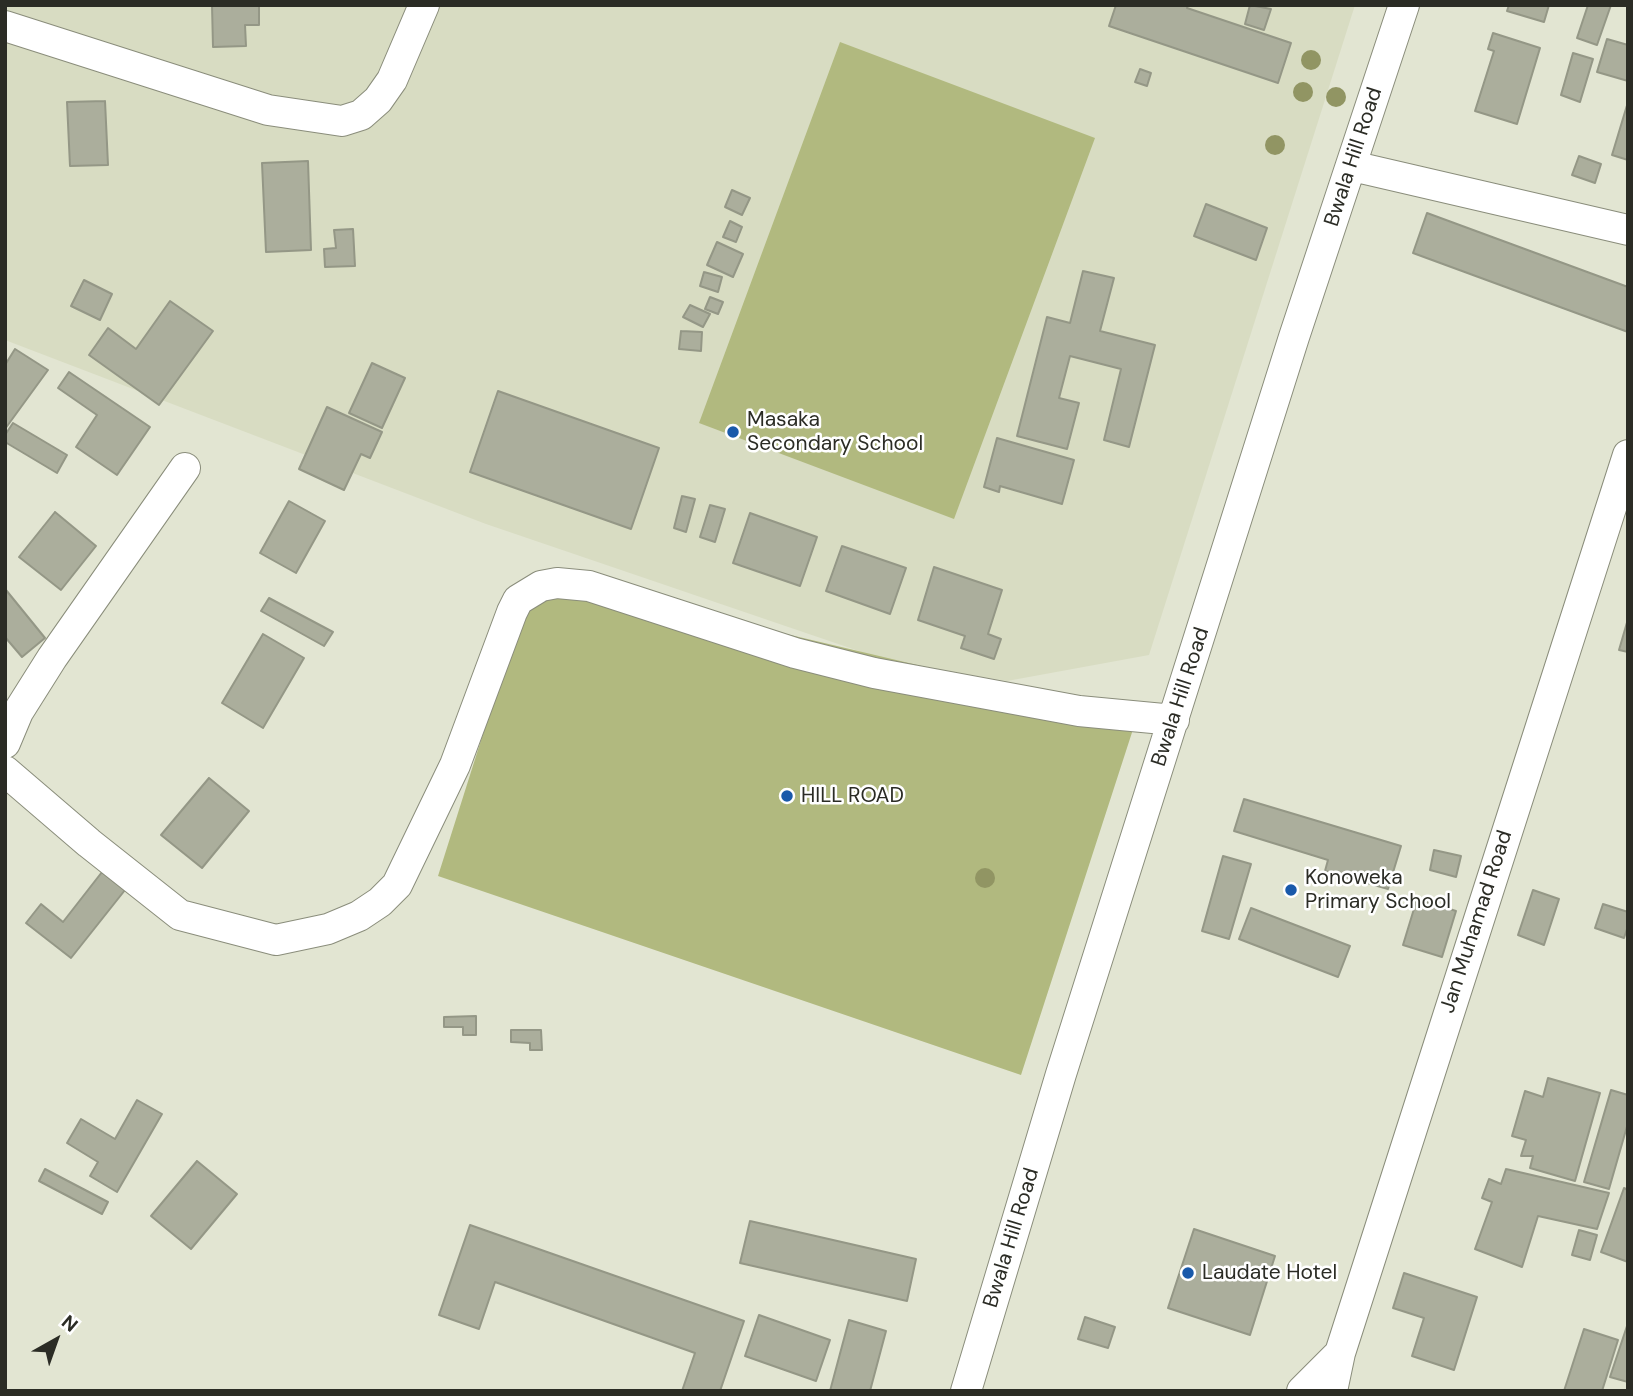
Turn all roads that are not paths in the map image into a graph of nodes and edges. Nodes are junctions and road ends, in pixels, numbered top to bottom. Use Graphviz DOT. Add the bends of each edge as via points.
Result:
graph roads {
  1 [pos="424,5"];
  2 [pos="1404,5"];
  3 [pos="5,26"];
  4 [pos="1352,166"];
  5 [pos="1628,230"];
  6 [pos="1628,456"];
  7 [pos="185,468"];
  8 [pos="1174,720"];
  9 [pos="5,743"];
  10 [pos="13,779"];
  11 [pos="1340,1353"];
  12 [pos="966,1391"];
  13 [pos="1302,1391"];
  14 [pos="1332,1391"];
  1 -- 3 [label="street" via="385,90 362,115 342,121 268,110"];
  2 -- 4 [label="street, Bwala Hill Road"];
  4 -- 5 [label="street"];
  4 -- 8 [label="street, Bwala Hill Road"];
  6 -- 11 [label="street, Jan Muhamad Road"];
  7 -- 9 [label="street" via="52,658 18,712"];
  8 -- 10 [label="street" via="1079,711 874,673 795,653 589,586 541,586 515,606 455,765 397,885 359,916 328,929 276,940 180,915"];
  8 -- 12 [label="street, Bwala Hill Road"];
  9 -- 10 [label="street"];
  11 -- 13 [label="street"];
  11 -- 14 [label="street, Jan Muhamad Road"];
}
